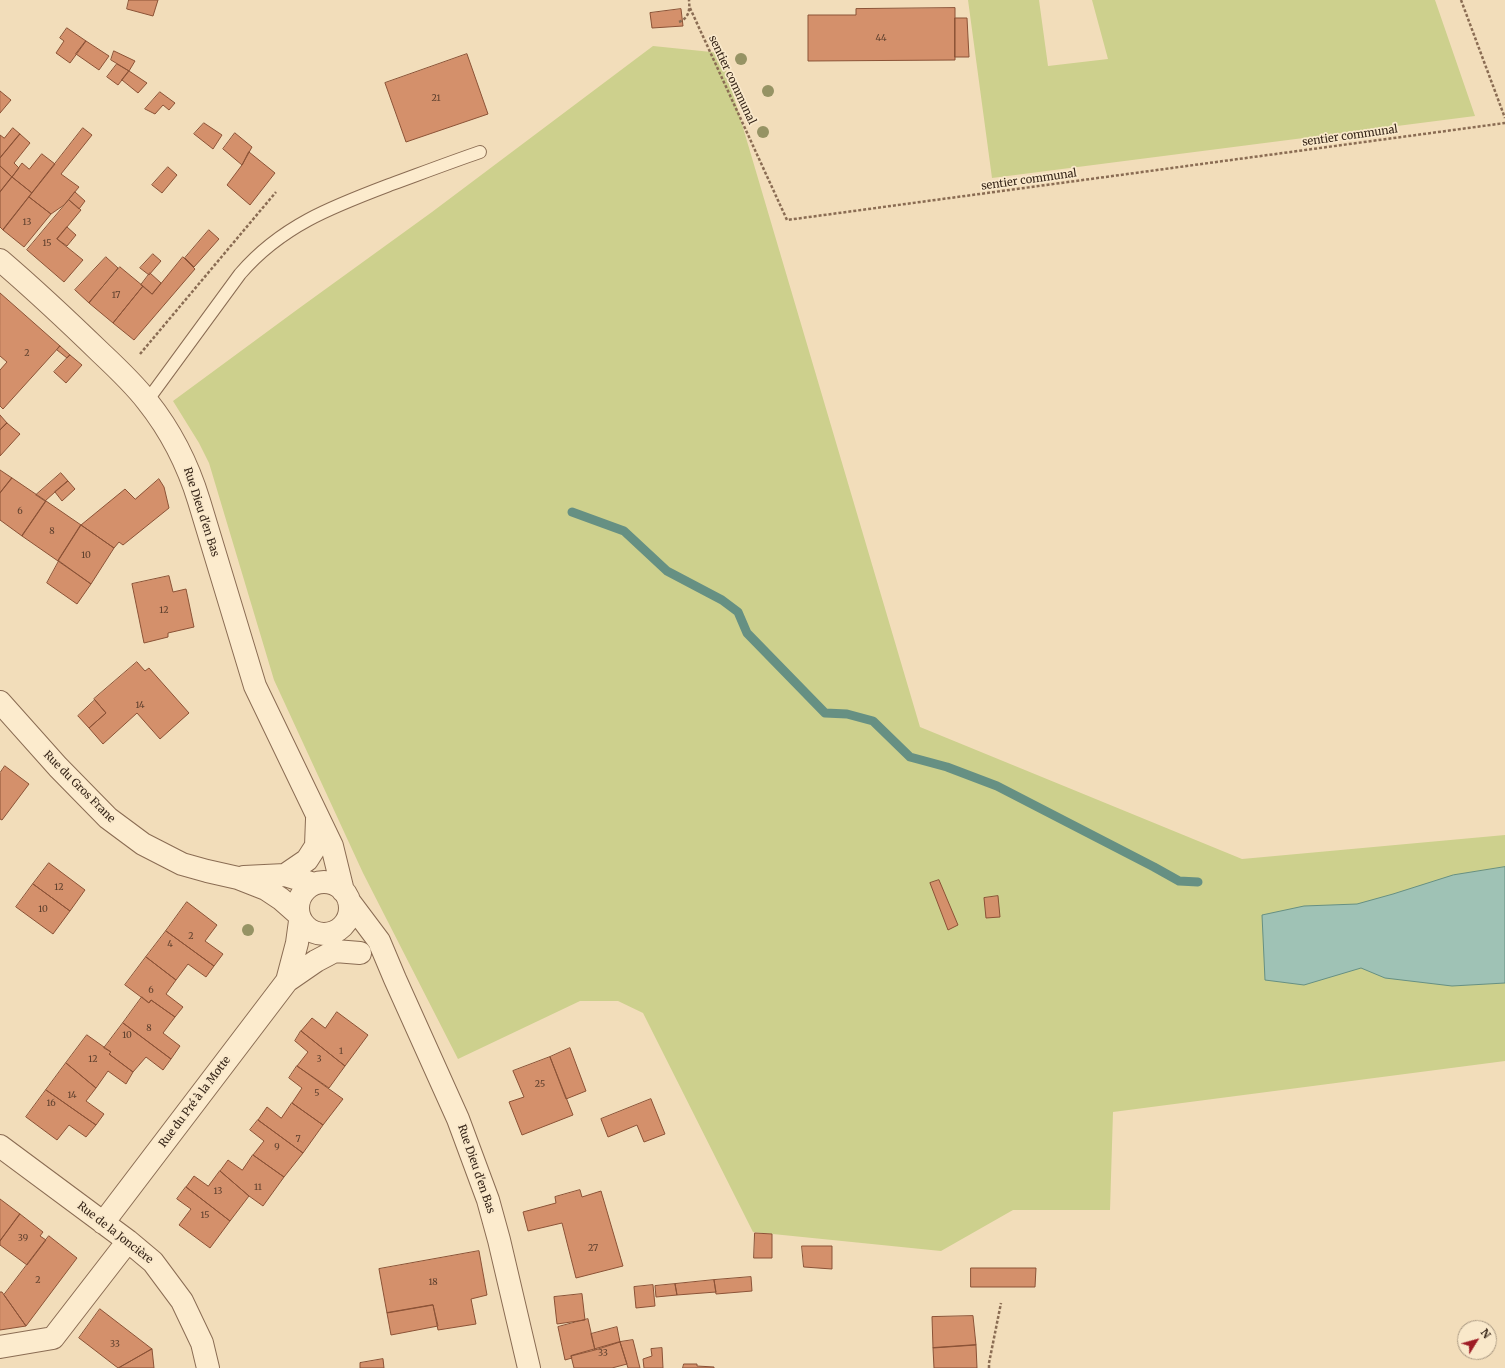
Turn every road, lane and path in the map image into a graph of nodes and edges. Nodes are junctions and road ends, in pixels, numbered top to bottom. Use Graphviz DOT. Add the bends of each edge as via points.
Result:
graph roads {
  1 [pos="689,0"];
  2 [pos="1461,0"];
  3 [pos="690,8"];
  4 [pos="679,22"];
  5 [pos="1505,118"];
  6 [pos="1505,123"];
  7 [pos="480,152"];
  8 [pos="276,192"];
  9 [pos="0,260"];
  10 [pos="123,374"];
  11 [pos="147,401"];
  12 [pos="0,702"];
  13 [pos="318,819"];
  14 [pos="285,875"];
  15 [pos="238,878"];
  16 [pos="314,884"];
  17 [pos="346,896"];
  18 [pos="299,918"];
  19 [pos="334,933"];
  20 [pos="360,954"];
  21 [pos="316,960"];
  22 [pos="395,979"];
  23 [pos="287,981"];
  24 [pos="0,1146"];
  25 [pos="103,1223"];
  26 [pos="128,1241"];
  27 [pos="1000,1303"];
  28 [pos="0,1347"];
  29 [pos="208,1368"];
  30 [pos="529,1368"];
  31 [pos="989,1368"];
  1 -- 3 [label="path"];
  2 -- 5 [label="path"];
  3 -- 4 [label="path" via="688,16"];
  3 -- 6 [label="path, sentier communal" via="787,220"];
  7 -- 11 [label="lane" via="345,202 306,220 273,242 240,274"];
  8 -- 10 [label="path"];
  9 -- 10 [label="street, Rue Dieu d'en Bas" via="58,311"];
  10 -- 11 [label="street, Rue Dieu d'en Bas"];
  11 -- 13 [label="street, Rue Dieu d'en Bas" via="170,435 190,474 255,686"];
  12 -- 15 [label="street, Rue du Gros Frane" via="108,818 143,844 182,864"];
  13 -- 14 [label="street" via="316,846 306,860"];
  13 -- 17 [label="street" via="332,846"];
  14 -- 15 [label="street, Rue du Gros Frane"];
  14 -- 16 [label="street, Rue du Gros Frane"];
  15 -- 18 [label="street, Rue du Gros Frane" via="266,889 281,899"];
  16 -- 17 [label="street" via="321,882 337,886"];
  16 -- 18 [label="street" via="302,893 297,907"];
  17 -- 19 [label="street" via="350,910 348,918"];
  17 -- 22 [label="street, Rue Dieu d'en Bas" via="379,941"];
  18 -- 19 [label="street" via="311,932 325,935"];
  18 -- 23 [label="street, Rue du Pré à la Motte" via="297,943"];
  19 -- 20 [label="street"];
  19 -- 21 [label="street, Rue du Pré à la Motte"];
  20 -- 21 [label="street, Rue du Pré à la Motte" via="335,951"];
  20 -- 22 [label="street"];
  21 -- 23 [label="street, Rue du Pré à la Motte"];
  22 -- 30 [label="street, Rue Dieu d'en Bas" via="458,1118 488,1200"];
  23 -- 25 [label="street, Rue du Pré à la Motte"];
  24 -- 25 [label="street, Rue de la Joncière"];
  25 -- 26 [label="street, Rue de la Joncière"];
  26 -- 28 [label="street" via="54,1338"];
  26 -- 29 [label="street, Rue de la Joncière" via="153,1262 182,1301 202,1343"];
  27 -- 31 [label="path"];
}
